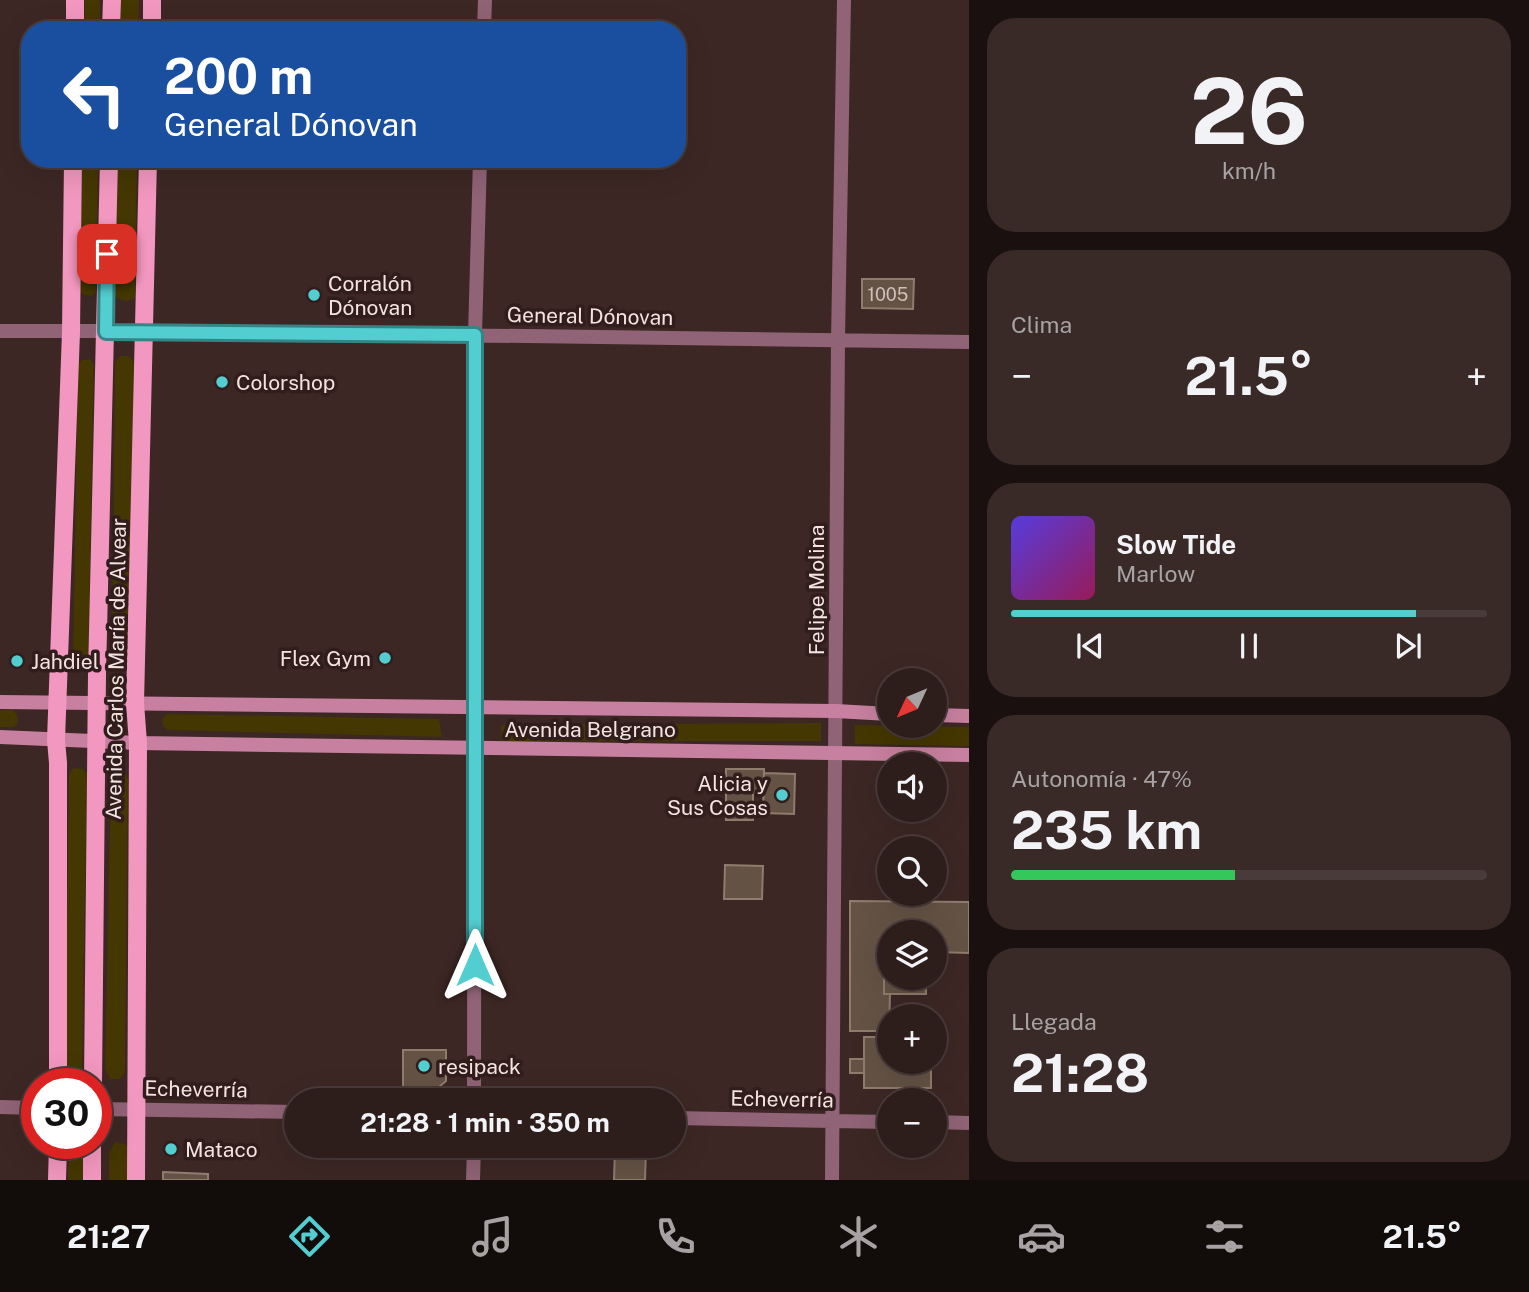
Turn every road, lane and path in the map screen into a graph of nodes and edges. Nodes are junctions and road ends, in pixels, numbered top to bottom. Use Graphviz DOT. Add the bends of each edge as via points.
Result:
graph roads {
  1 [pos="75,0"];
  2 [pos="112,0"];
  3 [pos="152,0"];
  4 [pos="485,0"];
  5 [pos="844,0"];
  6 [pos="75,21"];
  7 [pos="111,21"];
  8 [pos="152,21"];
  9 [pos="484,21"];
  10 [pos="73,168"];
  11 [pos="109,168"];
  12 [pos="148,168"];
  13 [pos="480,168"];
  14 [pos="0,331"];
  15 [pos="144,331"];
  16 [pos="71,332"];
  17 [pos="106,332"];
  18 [pos="475,335"];
  19 [pos="838,339"];
  20 [pos="969,342"];
  21 [pos="0,702"];
  22 [pos="58,703"];
  23 [pos="97,703"];
  24 [pos="135,703"];
  25 [pos="475,708"];
  26 [pos="836,711"];
  27 [pos="877,713"];
  28 [pos="947,715"];
  29 [pos="969,716"];
  30 [pos="0,737"];
  31 [pos="55,740"];
  32 [pos="97,741"];
  33 [pos="138,743"];
  34 [pos="476,749"];
  35 [pos="836,754"];
  36 [pos="969,755"];
  37 [pos="58,1068"];
  38 [pos="93,1068"];
  39 [pos="474,1088"];
  40 [pos="0,1107"];
  41 [pos="21,1108"];
  42 [pos="112,1109"];
  43 [pos="137,1109"];
  44 [pos="284,1112"];
  45 [pos="686,1118"];
  46 [pos="833,1121"];
  47 [pos="877,1122"];
  48 [pos="947,1122"];
  49 [pos="969,1123"];
  50 [pos="474,1158"];
  51 [pos="58,1159"];
  52 [pos="92,1159"];
  53 [pos="57,1180"];
  54 [pos="92,1180"];
  55 [pos="135,1180"];
  56 [pos="473,1180"];
  57 [pos="832,1180"];
  1 -- 6 [label="main road"];
  2 -- 7 [label="main road"];
  3 -- 8 [label="main road"];
  4 -- 9 [label="street"];
  5 -- 19 [label="street, Felipe Molina"];
  10 -- 16 [label="main road"];
  11 -- 17 [label="main road, Avenida Carlos María de Alvear"];
  12 -- 15 [label="main road, Avenida Carlos María de Alvear"];
  13 -- 18 [label="street"];
  14 -- 16 [label="street, General Dónovan"];
  15 -- 17 [label="street, General Dónovan"];
  15 -- 18 [label="street, General Dónovan"];
  15 -- 24 [label="main road, Avenida Carlos María de Alvear"];
  16 -- 17 [label="street, General Dónovan"];
  16 -- 22 [label="main road"];
  17 -- 23 [label="main road, Avenida Carlos María de Alvear"];
  18 -- 19 [label="street, General Dónovan"];
  18 -- 25 [label="street"];
  19 -- 20 [label="street, General Dónovan"];
  19 -- 26 [label="street, Felipe Molina"];
  21 -- 22 [label="main road, Avenida Belgrano"];
  22 -- 23 [label="main road, Avenida Belgrano"];
  22 -- 31 [label="main road"];
  23 -- 24 [label="main road, Avenida Belgrano"];
  23 -- 32 [label="main road, Avenida Carlos María de Alvear"];
  24 -- 25 [label="main road, Avenida Belgrano"];
  24 -- 33 [label="main road, Avenida Carlos María de Alvear"];
  25 -- 26 [label="main road, Avenida Belgrano"];
  25 -- 34 [label="street"];
  26 -- 27 [label="main road, Avenida Belgrano"];
  26 -- 35 [label="street, Felipe Molina"];
  28 -- 29 [label="main road"];
  30 -- 31 [label="main road, Avenida Belgrano"];
  31 -- 32 [label="main road, Avenida Belgrano"];
  31 -- 37 [label="main road"];
  32 -- 33 [label="main road, Avenida Belgrano"];
  32 -- 38 [label="main road, Avenida Carlos María de Alvear"];
  33 -- 34 [label="main road, Avenida Belgrano"];
  33 -- 43 [label="main road, Avenida Carlos María de Alvear"];
  34 -- 35 [label="main road, Avenida Belgrano"];
  34 -- 39 [label="street"];
  35 -- 36 [label="main road, Avenida Belgrano"];
  35 -- 46 [label="street, Felipe Molina"];
  40 -- 41 [label="street"];
  42 -- 43 [label="street, Echeverría"];
  43 -- 44 [label="street, Echeverría"];
  43 -- 55 [label="main road, Avenida Carlos María de Alvear"];
  45 -- 46 [label="street, Echeverría"];
  46 -- 47 [label="street, Echeverría"];
  46 -- 57 [label="street, Felipe Molina"];
  48 -- 49 [label="street"];
  50 -- 56 [label="street"];
  51 -- 53 [label="main road"];
  52 -- 54 [label="main road"];
}
